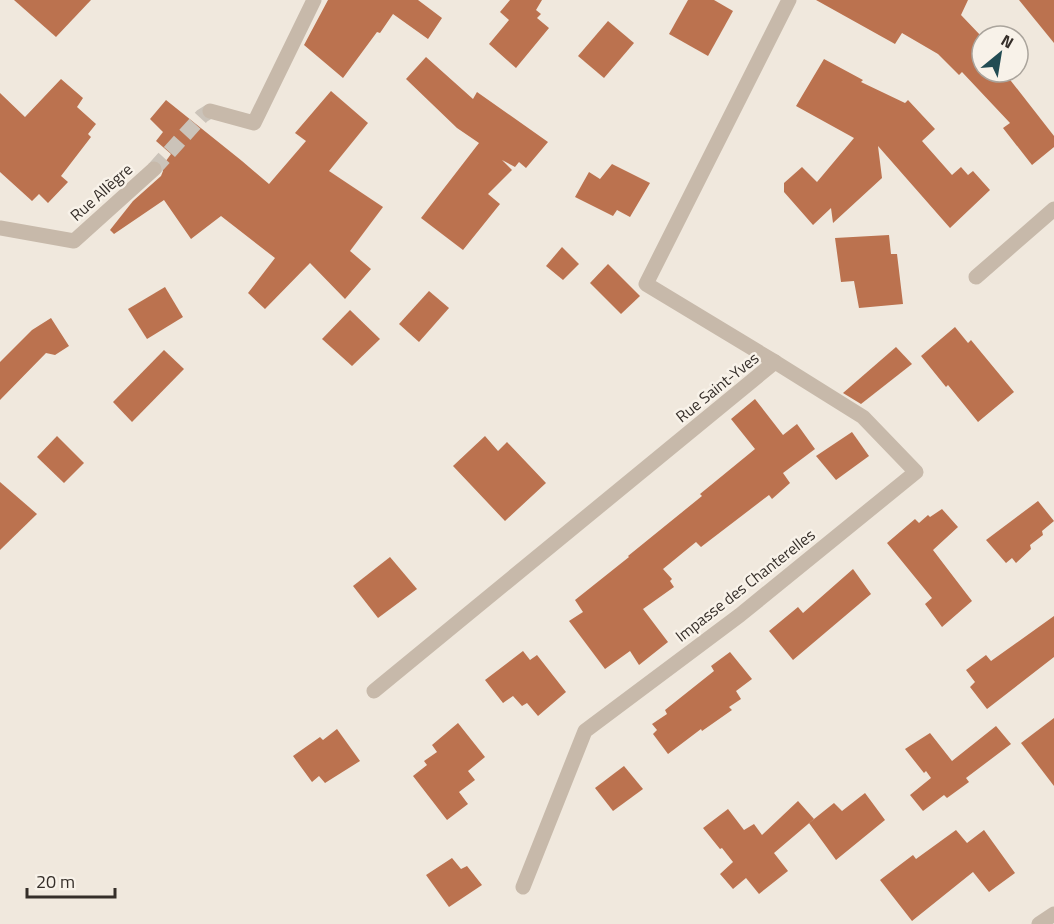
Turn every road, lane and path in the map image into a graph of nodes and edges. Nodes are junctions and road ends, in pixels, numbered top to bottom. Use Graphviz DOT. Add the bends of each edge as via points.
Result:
graph roads {
  1 [pos="314,0"];
  2 [pos="789,0"];
  3 [pos="210,111"];
  4 [pos="154,169"];
  5 [pos="1054,209"];
  6 [pos="0,228"];
  7 [pos="976,277"];
  8 [pos="775,362"];
  9 [pos="374,691"];
  10 [pos="523,887"];
  11 [pos="1054,914"];
  12 [pos="1039,924"];
  1 -- 3 [label="street" via="254,123"];
  2 -- 8 [label="street, Rue Saint-Yves" via="646,284"];
  4 -- 6 [label="street, Rue Allègre" via="74,241"];
  5 -- 7 [label="street"];
  8 -- 9 [label="street, Rue Saint-Yves"];
  8 -- 10 [label="street, Impasse des Chanterelles" via="863,417 916,472 740,615 585,732"];
  11 -- 12 [label="street"];
}
